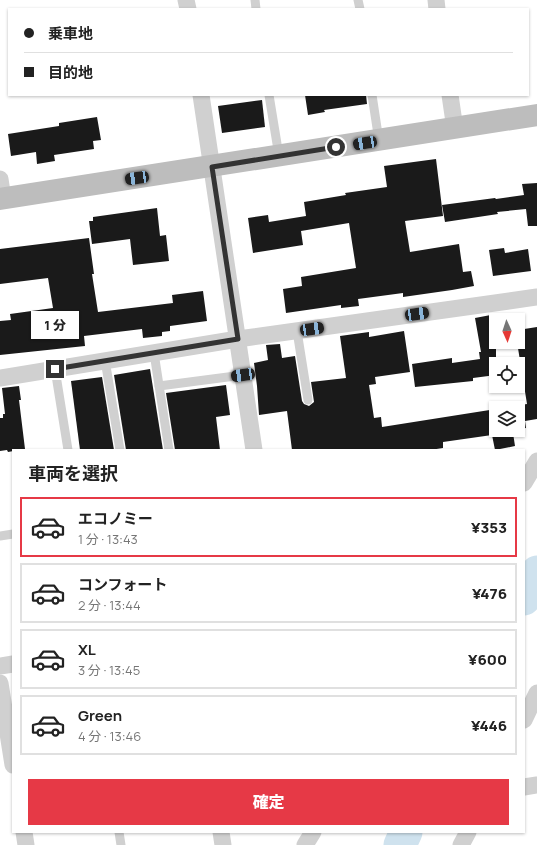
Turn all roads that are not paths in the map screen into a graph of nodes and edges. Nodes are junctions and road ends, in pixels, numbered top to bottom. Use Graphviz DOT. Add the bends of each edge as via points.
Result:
graph roads {
  1 [pos="201,96"];
  2 [pos="269,96"];
  3 [pos="372,96"];
  4 [pos="450,96"];
  5 [pos="537,115"];
  6 [pos="455,128"];
  7 [pos="379,141"];
  8 [pos="279,156"];
  9 [pos="212,167"];
  10 [pos="1,192"];
  11 [pos="537,297"];
  12 [pos="297,331"];
  13 [pos="238,339"];
  14 [pos="154,353"];
  15 [pos="105,360"];
  16 [pos="55,369"];
  17 [pos="243,375"];
  18 [pos="0,378"];
  19 [pos="159,386"];
  20 [pos="308,400"];
  21 [pos="68,449"];
  22 [pos="120,449"];
  23 [pos="168,449"];
  24 [pos="254,449"];
  25 [pos="537,455"];
  26 [pos="525,457"];
  27 [pos="537,461"];
  28 [pos="525,481"];
  29 [pos="12,534"];
  30 [pos="0,536"];
  31 [pos="12,664"];
  32 [pos="0,666"];
  33 [pos="0,684"];
  34 [pos="537,693"];
  35 [pos="525,718"];
  36 [pos="12,759"];
  37 [pos="537,786"];
  38 [pos="525,787"];
  39 [pos="24,833"];
  40 [pos="119,833"];
  41 [pos="221,833"];
  42 [pos="312,833"];
  43 [pos="467,833"];
  44 [pos="26,845"];
  45 [pos="120,845"];
  46 [pos="223,845"];
  47 [pos="305,845"];
  48 [pos="461,845"];
  1 -- 9 [label="street"];
  2 -- 8 [label="lane"];
  3 -- 7 [label="lane"];
  4 -- 6 [label="street"];
  5 -- 6 [label="street"];
  6 -- 7 [label="street"];
  7 -- 8 [label="street"];
  8 -- 9 [label="street"];
  9 -- 10 [label="street"];
  9 -- 13 [label="street"];
  11 -- 12 [label="street"];
  12 -- 13 [label="street"];
  12 -- 20 [label="lane"];
  13 -- 14 [label="street"];
  13 -- 17 [label="street"];
  14 -- 15 [label="street"];
  14 -- 19 [label="lane"];
  15 -- 16 [label="street"];
  15 -- 22 [label="lane"];
  16 -- 18 [label="street"];
  16 -- 21 [label="lane"];
  17 -- 19 [label="lane"];
  17 -- 24 [label="street"];
  19 -- 23 [label="lane"];
  25 -- 26 [label="street"];
  27 -- 28 [label="street"];
  29 -- 30 [label="lane"];
  31 -- 32 [label="street"];
  33 -- 36 [label="street"];
  34 -- 35 [label="street"];
  37 -- 38 [label="street"];
  39 -- 44 [label="street"];
  40 -- 45 [label="lane"];
  41 -- 46 [label="street"];
  42 -- 47 [label="street"];
  43 -- 48 [label="street"];
}
